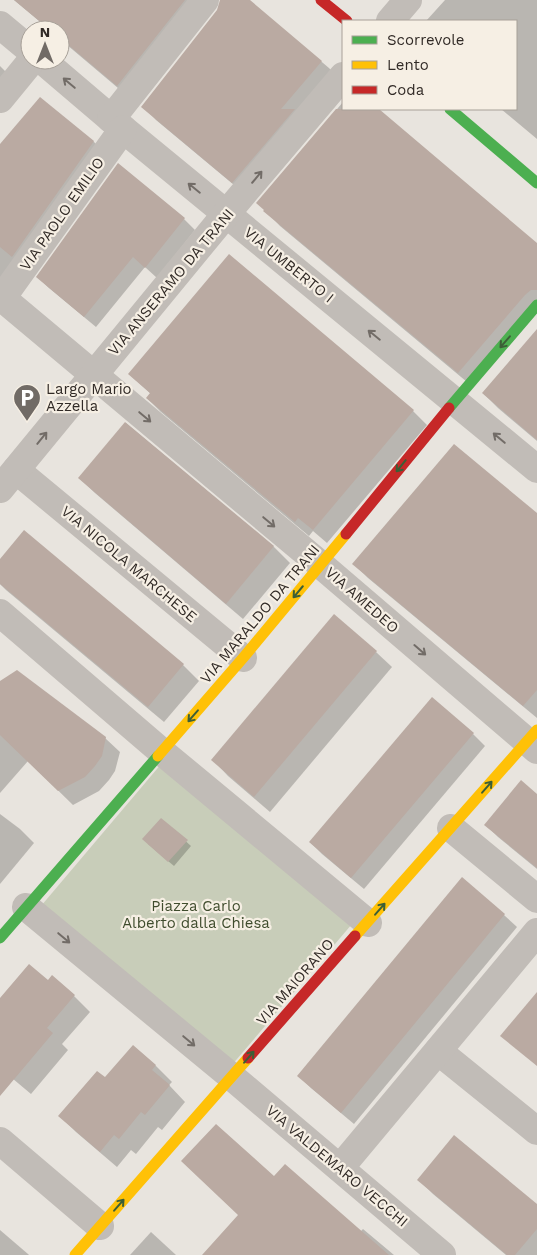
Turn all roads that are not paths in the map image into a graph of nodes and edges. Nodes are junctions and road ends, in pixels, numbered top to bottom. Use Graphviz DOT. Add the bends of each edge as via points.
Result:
graph roads {
  1 [pos="204,0"];
  2 [pos="321,0"];
  3 [pos="408,0"];
  4 [pos="346,20"];
  5 [pos="391,20"];
  6 [pos="0,25"];
  7 [pos="20,42"];
  8 [pos="24,70"];
  9 [pos="54,70"];
  10 [pos="342,77"];
  11 [pos="0,99"];
  12 [pos="451,110"];
  13 [pos="117,124"];
  14 [pos="537,183"];
  15 [pos="226,214"];
  16 [pos="537,305"];
  17 [pos="94,374"];
  18 [pos="454,401"];
  19 [pos="537,470"];
  20 [pos="8,479"];
  21 [pos="321,565"];
  22 [pos="0,613"];
  23 [pos="243,658"];
  24 [pos="534,740"];
  25 [pos="162,752"];
  26 [pos="451,828"];
  27 [pos="537,899"];
  28 [pos="26,907"];
  29 [pos="368,923"];
  30 [pos="537,932"];
  31 [pos="0,938"];
  32 [pos="438,1051"];
  33 [pos="232,1077"];
  34 [pos="537,1131"];
  35 [pos="0,1141"];
  36 [pos="340,1168"];
  37 [pos="100,1226"];
  38 [pos="75,1255"];
  39 [pos="442,1255"];
  1 -- 13 [label="street, VIA PAOLO EMILIO"];
  2 -- 4 [label="street"];
  3 -- 5 [label="street"];
  6 -- 7 [label="street"];
  8 -- 11 [label="street"];
  13 -- 9 [label="street, VIA UMBERTO I, one-way"];
  15 -- 10 [label="street, VIA ANSERAMO DA TRANI, one-way"];
  12 -- 14 [label="street"];
  15 -- 13 [label="street, VIA UMBERTO I, one-way"];
  13 -- 17 [label="street, VIA PAOLO EMILIO" via="2,298"];
  15 -- 17 [label="street, VIA ANSERAMO DA TRANI"];
  18 -- 15 [label="street, VIA UMBERTO I, one-way"];
  16 -- 18 [label="street, VIA MARALDO DA TRANI, one-way"];
  20 -- 17 [label="street, VIA ANSERAMO DA TRANI, one-way"];
  17 -- 21 [label="street, VIA AMEDEO, one-way"];
  19 -- 18 [label="street, VIA UMBERTO I, one-way"];
  18 -- 21 [label="street, VIA MARALDO DA TRANI, one-way"];
  20 -- 23 [label="street, VIA NICOLA MARCHESE"];
  21 -- 23 [label="street, VIA MARALDO DA TRANI, one-way"];
  21 -- 24 [label="street, VIA AMEDEO, one-way"];
  22 -- 25 [label="street"];
  23 -- 25 [label="street, VIA MARALDO DA TRANI, one-way"];
  26 -- 24 [label="street, VIA MAIORANO, one-way"];
  25 -- 28 [label="street, VIA MARALDO DA TRANI"];
  25 -- 29 [label="street"];
  26 -- 27 [label="street"];
  29 -- 26 [label="street, VIA MAIORANO, one-way"];
  28 -- 31 [label="street, VIA MARALDO DA TRANI"];
  28 -- 33 [label="street, one-way"];
  33 -- 29 [label="street, VIA MAIORANO, one-way"];
  30 -- 32 [label="street"];
  32 -- 34 [label="street"];
  32 -- 36 [label="street"];
  33 -- 36 [label="street, VIA VALDEMARO VECCHI"];
  37 -- 33 [label="street, VIA MAIORANO, one-way"];
  35 -- 37 [label="street"];
  36 -- 39 [label="street, VIA VALDEMARO VECCHI"];
  37 -- 38 [label="street, VIA MAIORANO"];
}
